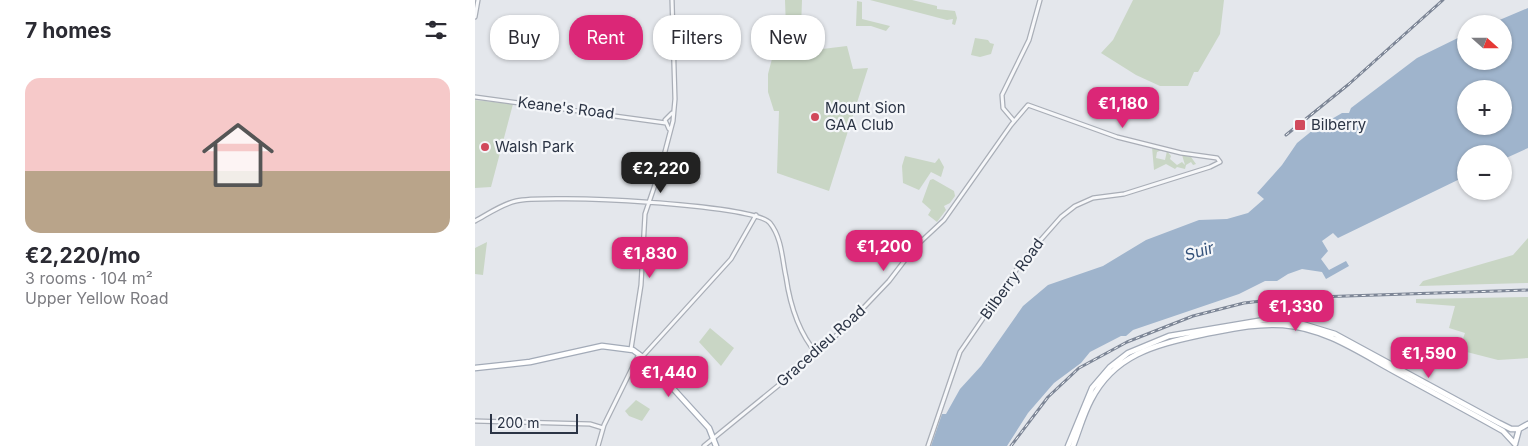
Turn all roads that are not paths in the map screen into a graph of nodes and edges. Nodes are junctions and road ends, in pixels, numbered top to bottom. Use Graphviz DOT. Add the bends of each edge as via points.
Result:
graph roads {
  1 [pos="478,0"];
  2 [pos="673,0"];
  3 [pos="1040,0"];
  4 [pos="475,17"];
  5 [pos="475,97"];
  6 [pos="670,119"];
  7 [pos="657,120"];
  8 [pos="1014,121"];
  9 [pos="666,123"];
  10 [pos="669,132"];
  11 [pos="1220,162"];
  12 [pos="648,203"];
  13 [pos="756,215"];
  14 [pos="475,221"];
  15 [pos="631,349"];
  16 [pos="817,354"];
  17 [pos="641,355"];
  18 [pos="475,368"];
  19 [pos="475,422"];
  20 [pos="1079,422"];
  21 [pos="1528,424"];
  22 [pos="603,428"];
  23 [pos="1519,429"];
  24 [pos="714,438"];
  25 [pos="1516,445"];
  26 [pos="597,446"];
  27 [pos="704,446"];
  28 [pos="716,446"];
  29 [pos="928,446"];
  30 [pos="1067,446"];
  31 [pos="1073,446"];
  1 -- 4 [label="street"];
  2 -- 6 [label="street" via="673,109"];
  3 -- 8 [label="street" via="1027,44 1002,95 1003,108"];
  5 -- 7 [label="street, Keane's Road"];
  6 -- 7 [label="street, Keane's Road"];
  6 -- 9 [label="street"];
  6 -- 9 [label="street"];
  6 -- 10 [label="street"];
  7 -- 9 [label="street, Keane's Road"];
  8 -- 11 [label="street, Gracedieu Road" via="1030,104 1117,137 1184,154 1214,156"];
  8 -- 16 [label="street, Gracedieu Road" via="944,220"];
  9 -- 10 [label="street"];
  10 -- 12 [label="street"];
  11 -- 29 [label="street, Bilberry Road" via="1124,194 1093,198 1061,217 1023,260 960,352"];
  12 -- 13 [label="street" via="727,209"];
  12 -- 14 [label="street" via="590,199 522,200"];
  12 -- 15 [label="street" via="641,285"];
  13 -- 16 [label="street" via="769,221 776,234 794,313 805,339"];
  13 -- 17 [label="street" via="731,259"];
  15 -- 17 [label="main road"];
  15 -- 18 [label="main road" via="602,346 533,361"];
  16 -- 24 [label="street, Gracedieu Road"];
  17 -- 22 [label="street"];
  17 -- 24 [label="main road" via="709,428"];
  19 -- 22 [label="street" via="588,424"];
  20 -- 23 [label="main road" via="1097,382 1128,353 1169,336 1275,320 1335,334 1499,423"];
  20 -- 25 [label="main road" via="1101,385 1123,363 1140,352 1153,346 1221,331 1275,324 1299,327 1333,338 1503,431"];
  20 -- 30 [label="main road"];
  20 -- 31 [label="main road"];
  21 -- 23 [label="main road"];
  22 -- 26 [label="street"];
  23 -- 25 [label="main road"];
  24 -- 27 [label="street, Gracedieu Road"];
  24 -- 28 [label="main road"];
}
